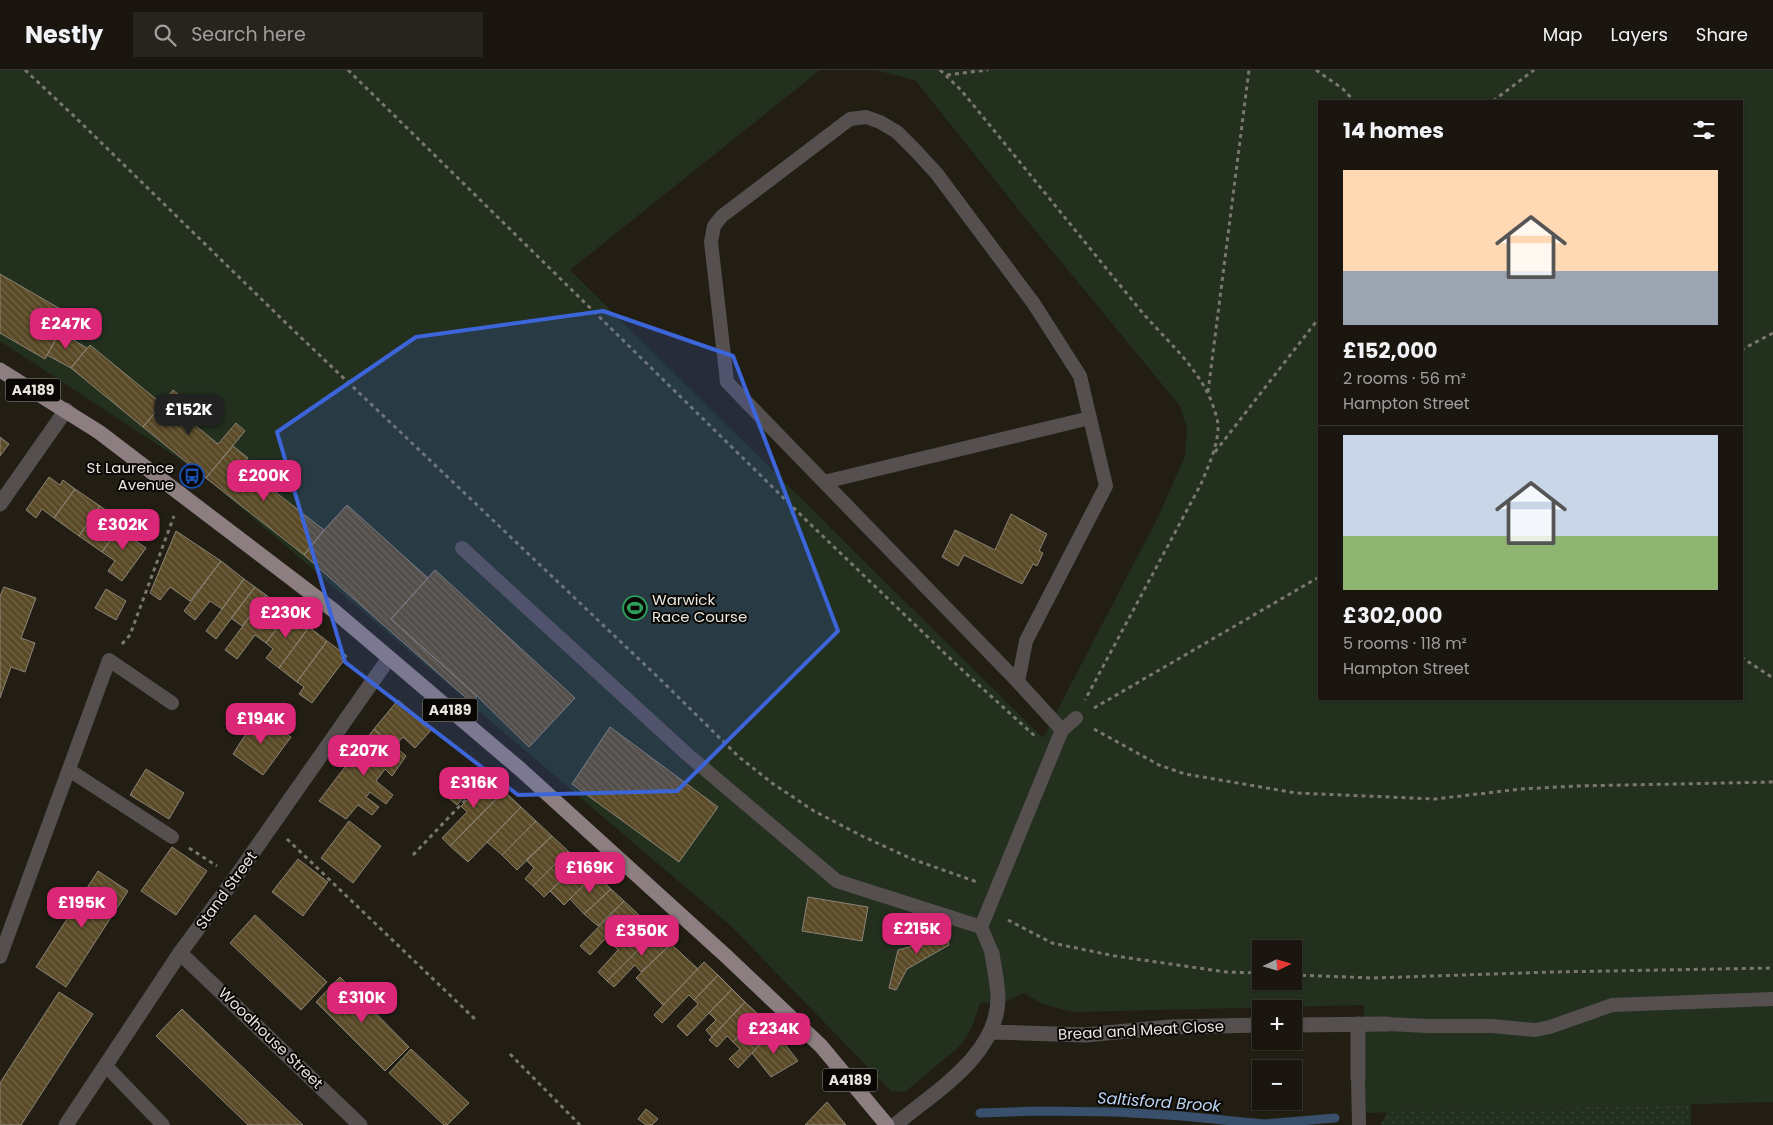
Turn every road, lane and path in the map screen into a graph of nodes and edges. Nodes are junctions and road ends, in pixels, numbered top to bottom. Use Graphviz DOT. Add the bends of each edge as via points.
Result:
graph roads {
  1 [pos="25,70"];
  2 [pos="348,70"];
  3 [pos="940,70"];
  4 [pos="988,70"];
  5 [pos="1249,70"];
  6 [pos="1316,70"];
  7 [pos="1534,70"];
  8 [pos="947,75"];
  9 [pos="1353,100"];
  10 [pos="1494,100"];
  11 [pos="1318,319"];
  12 [pos="1773,334"];
  13 [pos="1743,349"];
  14 [pos="0,370"];
  15 [pos="1208,392"];
  16 [pos="66,410"];
  17 [pos="1090,418"];
  18 [pos="1214,453"];
  19 [pos="824,482"];
  20 [pos="182,495"];
  21 [pos="0,504"];
  22 [pos="462,548"];
  23 [pos="1318,578"];
  24 [pos="389,658"];
  25 [pos="1743,658"];
  26 [pos="109,660"];
  27 [pos="1773,678"];
  28 [pos="1018,682"];
  29 [pos="172,702"];
  30 [pos="1076,718"];
  31 [pos="1062,730"];
  32 [pos="1052,752"];
  33 [pos="505,757"];
  34 [pos="69,770"];
  35 [pos="1773,782"];
  36 [pos="272,825"];
  37 [pos="172,837"];
  38 [pos="413,855"];
  39 [pos="235,878"];
  40 [pos="996,889"];
  41 [pos="988,910"];
  42 [pos="981,926"];
  43 [pos="180,953"];
  44 [pos="992,953"];
  45 [pos="0,957"];
  46 [pos="1773,968"];
  47 [pos="1252,973"];
  48 [pos="1302,975"];
  49 [pos="1773,999"];
  50 [pos="477,1021"];
  51 [pos="1358,1024"];
  52 [pos="1388,1024"];
  53 [pos="1252,1025"];
  54 [pos="1302,1025"];
  55 [pos="991,1032"];
  56 [pos="510,1054"];
  57 [pos="106,1066"];
  58 [pos="1358,1078"];
  59 [pos="66,1125"];
  60 [pos="163,1125"];
  61 [pos="360,1125"];
  62 [pos="580,1125"];
  63 [pos="887,1125"];
  64 [pos="895,1125"];
  65 [pos="1359,1125"];
  1 -- 40 [label="path" via="739,757 814,811 862,836 912,859"];
  2 -- 32 [label="path" via="806,520"];
  3 -- 8 [label="path"];
  4 -- 8 [label="path"];
  5 -- 15 [label="path"];
  6 -- 9 [label="path"];
  7 -- 10 [label="path"];
  8 -- 15 [label="path" via="1144,314 1194,368"];
  11 -- 18 [label="path"];
  12 -- 13 [label="path"];
  14 -- 16 [label="main road, A4189"];
  15 -- 18 [label="path" via="1218,421"];
  16 -- 20 [label="main road, A4189"];
  16 -- 21 [label="street"];
  17 -- 19 [label="lane"];
  17 -- 19 [label="lane" via="1080,376 1034,304 937,174 897,132 866,117 850,120 722,216 714,226 711,242 726,382"];
  17 -- 28 [label="lane" via="1106,486 1026,641"];
  18 -- 30 [label="path" via="1201,484"];
  19 -- 28 [label="lane"];
  20 -- 24 [label="main road, A4189"];
  20 -- 26 [label="path" via="130,635"];
  22 -- 42 [label="lane" via="688,755 837,881"];
  23 -- 30 [label="path"];
  24 -- 33 [label="main road, A4189"];
  24 -- 36 [label="street, Stand Street"];
  25 -- 27 [label="path"];
  26 -- 29 [label="lane"];
  26 -- 34 [label="lane"];
  28 -- 31 [label="lane"];
  30 -- 31 [label="lane"];
  30 -- 35 [label="path" via="1159,766 1185,774 1296,793 1434,799 1577,786"];
  31 -- 32 [label="lane"];
  32 -- 40 [label="lane"];
  33 -- 38 [label="path"];
  33 -- 63 [label="main road, A4189" via="775,1001 821,1046"];
  34 -- 37 [label="lane"];
  34 -- 45 [label="lane"];
  36 -- 39 [label="street, Stand Street"];
  36 -- 50 [label="path"];
  37 -- 39 [label="path"];
  39 -- 43 [label="street, Stand Street"];
  40 -- 41 [label="lane"];
  41 -- 42 [label="lane"];
  41 -- 47 [label="path" via="1052,943 1115,956"];
  42 -- 44 [label="lane"];
  43 -- 57 [label="street, Stand Street"];
  43 -- 61 [label="street, Woodhouse Street"];
  44 -- 55 [label="street" via="998,998"];
  46 -- 48 [label="path" via="1373,978"];
  49 -- 52 [label="lane" via="1612,1005 1535,1030"];
  51 -- 52 [label="street"];
  51 -- 54 [label="street"];
  51 -- 58 [label="street"];
  53 -- 55 [label="street, Bread and Meat Close" via="1170,1027 1085,1035"];
  55 -- 64 [label="street" via="965,1067"];
  56 -- 62 [label="path"];
  57 -- 59 [label="street, Stand Street"];
  57 -- 60 [label="lane"];
  58 -- 65 [label="lane"];
}
